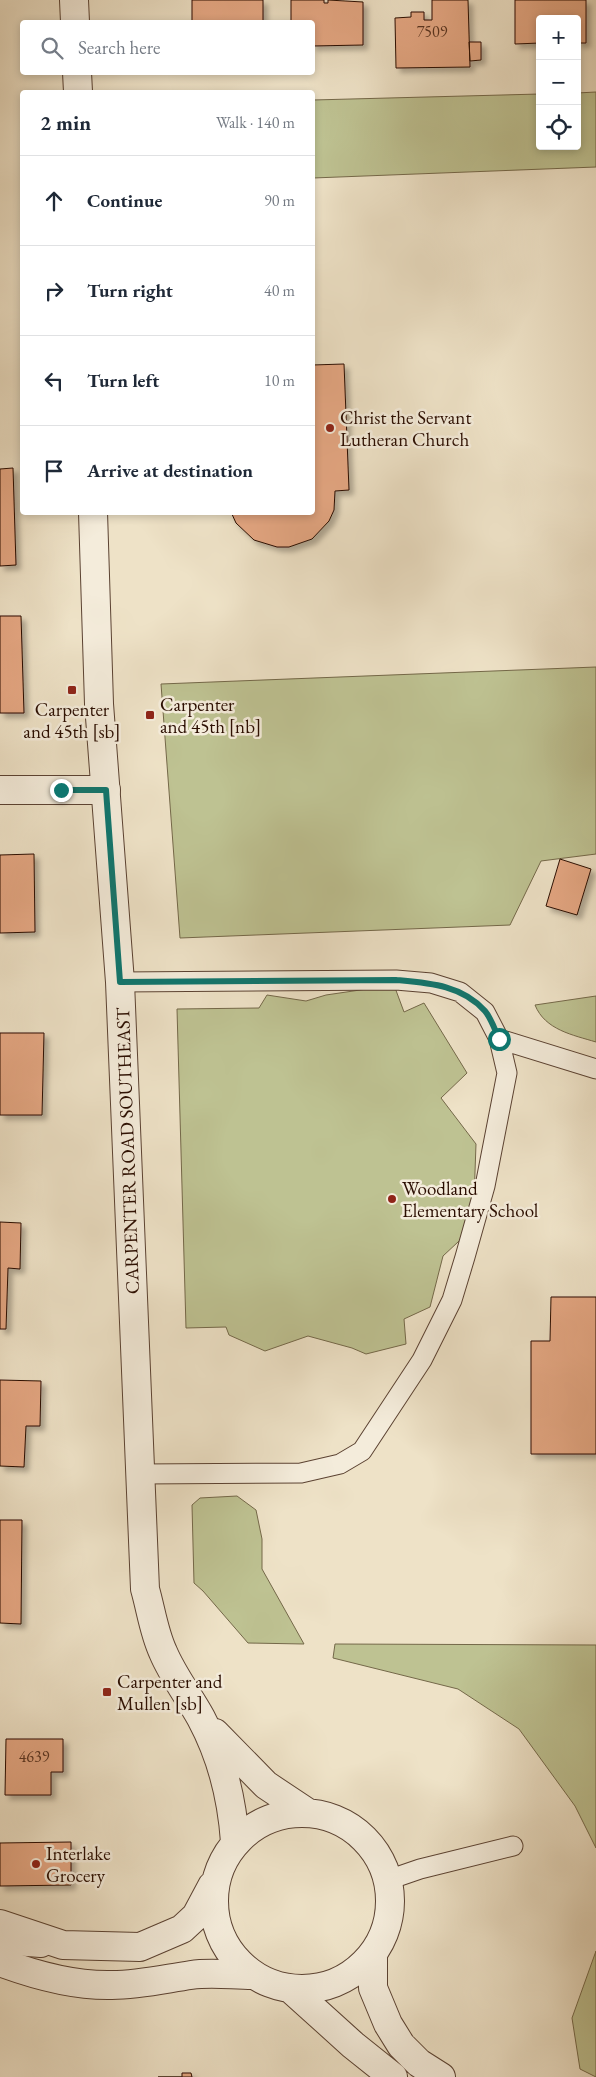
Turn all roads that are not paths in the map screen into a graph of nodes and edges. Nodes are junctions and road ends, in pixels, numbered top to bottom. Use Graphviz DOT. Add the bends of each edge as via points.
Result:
graph roads {
  1 [pos="74,0"];
  2 [pos="75,20"];
  3 [pos="77,75"];
  4 [pos="78,90"];
  5 [pos="93,515"];
  6 [pos="0,790"];
  7 [pos="106,790"];
  8 [pos="120,982"];
  9 [pos="499,1039"];
  10 [pos="596,1070"];
  11 [pos="141,1474"];
  12 [pos="201,1718"];
  13 [pos="308,1813"];
  14 [pos="235,1842"];
  15 [pos="513,1846"];
  16 [pos="216,1880"];
  17 [pos="388,1880"];
  18 [pos="0,1924"];
  19 [pos="0,1940"];
  20 [pos="63,1946"];
  21 [pos="372,1955"];
  22 [pos="7,1971"];
  23 [pos="252,1975"];
  24 [pos="291,1990"];
  25 [pos="393,2077"];
  26 [pos="441,2077"];
  1 -- 2 [label="street"];
  3 -- 4 [label="street"];
  5 -- 7 [label="street, CARPENTER ROAD SOUTHEAST" via="99,704"];
  6 -- 7 [label="street"];
  7 -- 8 [label="street, CARPENTER ROAD SOUTHEAST"];
  8 -- 9 [label="lane" via="396,980 431,983 460,992 485,1012"];
  8 -- 11 [label="street, CARPENTER ROAD SOUTHEAST"];
  9 -- 10 [label="lane"];
  9 -- 11 [label="lane" via="506,1073 485,1186 452,1300 422,1360 362,1451 340,1464 301,1473"];
  11 -- 12 [label="street, CARPENTER ROAD SOUTHEAST" via="145,1590 162,1651"];
  12 -- 13 [label="street, CARPENTER ROAD SOUTHEAST" via="266,1785"];
  12 -- 14 [label="street, CARPENTER ROAD SOUTHEAST" via="218,1755 231,1800"];
  13 -- 14 [label="street" via="271,1818"];
  13 -- 17 [label="street" via="339,1821 365,1839 375,1851"];
  14 -- 16 [label="street"];
  15 -- 17 [label="lane"];
  16 -- 20 [label="street" via="196,1916 175,1934 140,1947"];
  16 -- 23 [label="street" via="213,1895 216,1926 230,1953"];
  17 -- 21 [label="street" via="390,1904 387,1927"];
  18 -- 20 [label="street"];
  19 -- 20 [label="street"];
  21 -- 24 [label="street" via="356,1972 336,1983 314,1990"];
  21 -- 26 [label="street" via="373,1988 388,2024 400,2045"];
  22 -- 23 [label="street" via="73,1983 110,1985 192,1975"];
  23 -- 24 [label="street"];
  24 -- 25 [label="street"];
}
